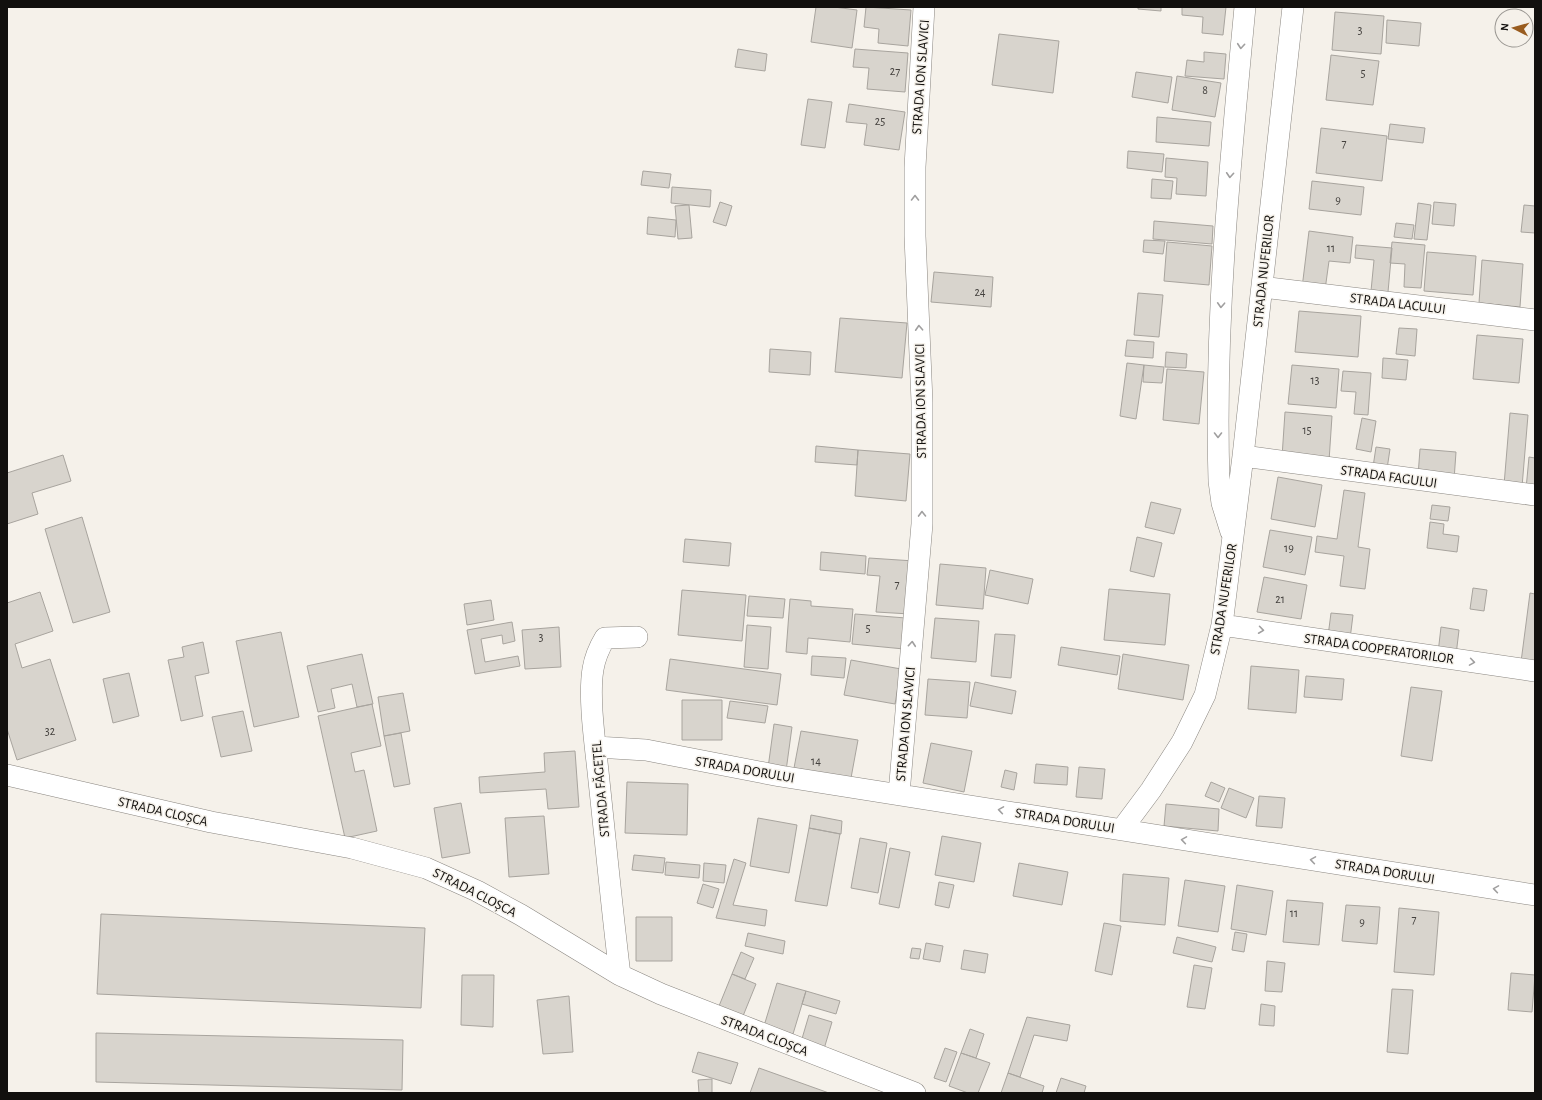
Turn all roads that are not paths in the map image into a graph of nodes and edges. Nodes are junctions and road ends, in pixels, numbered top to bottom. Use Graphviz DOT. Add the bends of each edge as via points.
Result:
graph roads {
  1 [pos="924,7"];
  2 [pos="1244,7"];
  3 [pos="1293,7"];
  4 [pos="1262,287"];
  5 [pos="1535,320"];
  6 [pos="1243,456"];
  7 [pos="1535,495"];
  8 [pos="1233,536"];
  9 [pos="1222,625"];
  10 [pos="638,637"];
  11 [pos="1535,671"];
  12 [pos="596,747"];
  13 [pos="7,775"];
  14 [pos="899,794"];
  15 [pos="1122,829"];
  16 [pos="1535,895"];
  17 [pos="620,975"];
  18 [pos="915,1093"];
  14 -- 1 [label="street, STRADA ION SLAVICI, one-way" via="922,524 922,402 914,167"];
  2 -- 8 [label="street, STRADA NUFERILOR, one-way" via="1219,347 1219,482 1222,503"];
  3 -- 4 [label="street, STRADA NUFERILOR"];
  4 -- 5 [label="street, STRADA LACULUI"];
  4 -- 6 [label="street, STRADA NUFERILOR"];
  6 -- 7 [label="street, STRADA FAGULUI"];
  6 -- 8 [label="street, STRADA NUFERILOR"];
  8 -- 9 [label="street, STRADA NUFERILOR"];
  9 -- 11 [label="street, STRADA COOPERATORILOR, one-way"];
  9 -- 15 [label="street, STRADA NUFERILOR" via="1206,695 1182,742"];
  10 -- 12 [label="street, STRADA FĂGEȚEL" via="604,638 596,653 592,696"];
  12 -- 14 [label="street, STRADA DORULUI" via="646,750 780,776"];
  12 -- 17 [label="street, STRADA FĂGEȚEL" via="609,890"];
  13 -- 17 [label="street, STRADA CLOȘCA" via="211,822 352,848 426,868 477,891 521,915"];
  15 -- 14 [label="street, STRADA DORULUI, one-way"];
  16 -- 15 [label="street, STRADA DORULUI, one-way"];
  17 -- 18 [label="street, STRADA CLOȘCA" via="661,994"];
}
